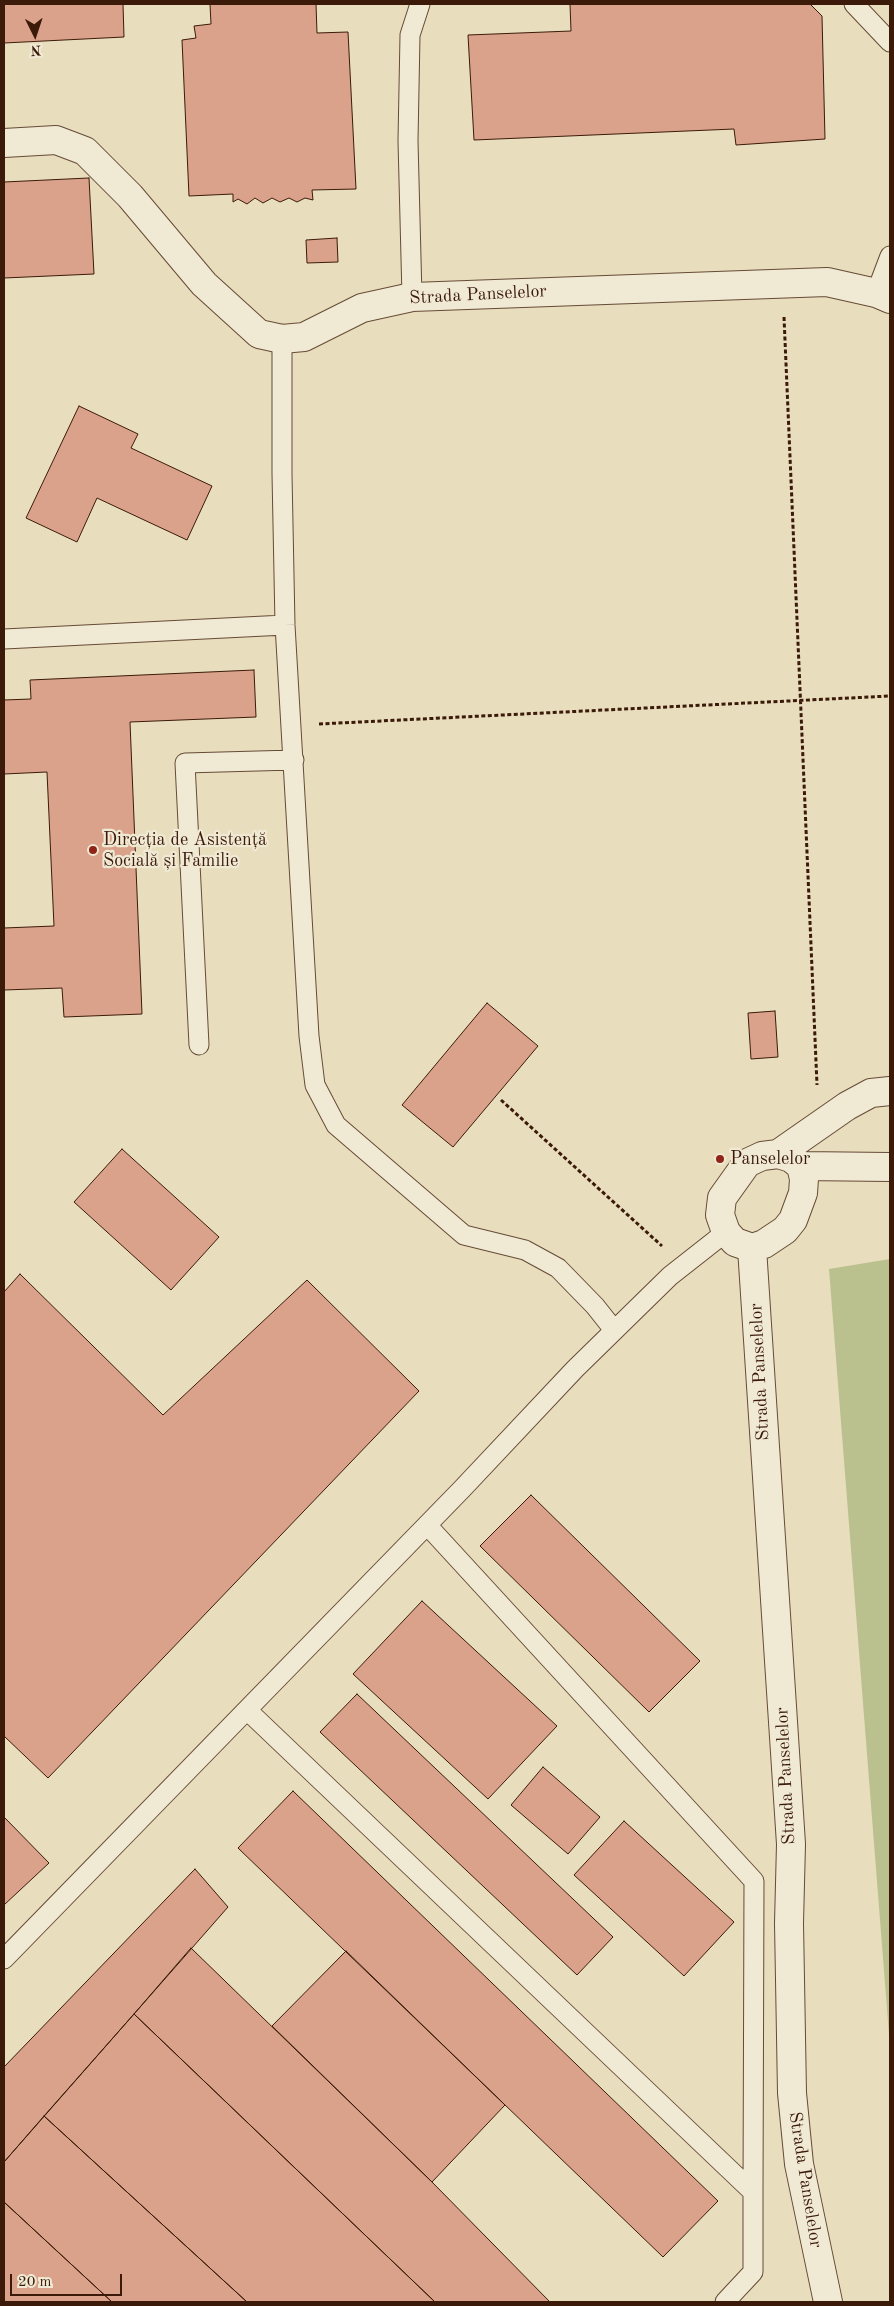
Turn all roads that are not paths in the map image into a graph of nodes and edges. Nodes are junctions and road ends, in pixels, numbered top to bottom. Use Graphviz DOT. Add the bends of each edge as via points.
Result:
graph roads {
  1 [pos="420,4"];
  2 [pos="854,4"];
  3 [pos="890,42"];
  4 [pos="4,142"];
  5 [pos="890,256"];
  6 [pos="883,296"];
  7 [pos="412,297"];
  8 [pos="282,338"];
  9 [pos="285,625"];
  10 [pos="4,639"];
  11 [pos="294,760"];
  12 [pos="199,1045"];
  13 [pos="890,1091"];
  14 [pos="789,1160"];
  15 [pos="890,1167"];
  16 [pos="726,1232"];
  17 [pos="752,1248"];
  18 [pos="614,1330"];
  19 [pos="427,1526"];
  20 [pos="247,1710"];
  21 [pos="5,1956"];
  22 [pos="752,2192"];
  23 [pos="726,2302"];
  24 [pos="828,2302"];
  1 -- 7 [label="lane" via="410,35 408,141"];
  2 -- 3 [label="lane"];
  4 -- 8 [label="street, Strada Panselelor" via="56,140 85,151 130,196 204,284 259,334"];
  5 -- 6 [label="lane"];
  6 -- 7 [label="street, Strada Panselelor" via="827,282"];
  7 -- 8 [label="street, Strada Panselelor" via="362,308 304,337"];
  8 -- 9 [label="lane"];
  9 -- 10 [label="lane"];
  9 -- 11 [label="lane"];
  11 -- 12 [label="lane" via="186,763"];
  11 -- 18 [label="lane" via="309,1036 315,1085 336,1125 464,1235 525,1250 558,1268"];
  13 -- 14 [label="street" via="871,1094 819,1125"];
  14 -- 15 [label="street"];
  14 -- 16 [label="street" via="762,1156 747,1163 722,1198 720,1215"];
  14 -- 17 [label="street" via="804,1179 803,1193 793,1220 772,1240"];
  16 -- 17 [label="street" via="735,1242"];
  16 -- 18 [label="lane" via="683,1265"];
  17 -- 24 [label="street, Strada Panselelor" via="791,1844 792,2093 799,2164"];
  18 -- 19 [label="lane"];
  19 -- 20 [label="lane"];
  19 -- 22 [label="lane" via="754,1881"];
  20 -- 21 [label="lane"];
  20 -- 22 [label="lane"];
  22 -- 23 [label="lane" via="753,2272"];
}
